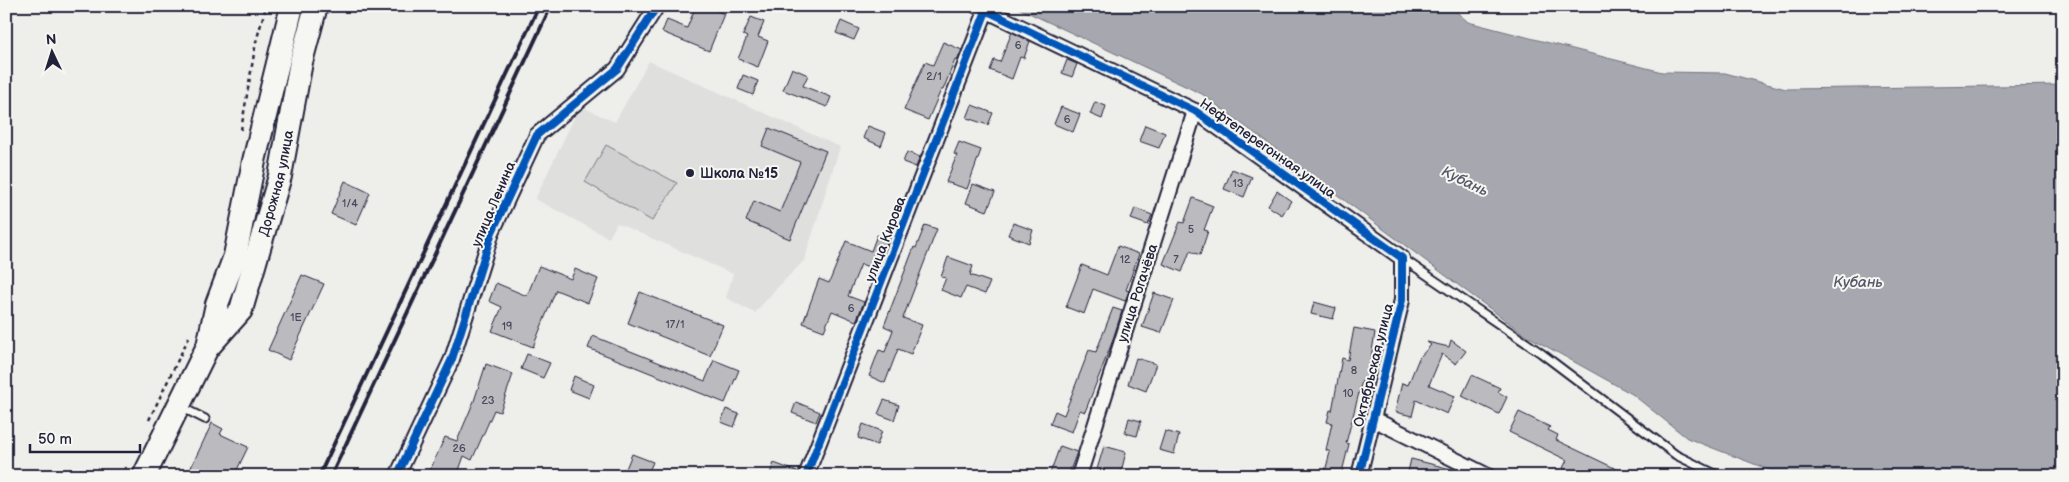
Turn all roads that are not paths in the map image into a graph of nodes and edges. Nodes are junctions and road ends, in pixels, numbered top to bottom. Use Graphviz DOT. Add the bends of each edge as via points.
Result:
graph roads {
  1 [pos="292,6"];
  2 [pos="316,6"];
  3 [pos="657,6"];
  4 [pos="982,8"];
  5 [pos="1195,111"];
  6 [pos="1402,258"];
  7 [pos="200,339"];
  8 [pos="178,406"];
  9 [pos="205,419"];
  10 [pos="1373,419"];
  11 [pos="136,471"];
  12 [pos="397,476"];
  13 [pos="806,476"];
  14 [pos="1079,476"];
  15 [pos="1360,476"];
  16 [pos="1488,476"];
  17 [pos="1719,476"];
  1 -- 7 [label="main road, Дорожная улица" via="254,161 235,256"];
  2 -- 7 [label="main road, Дорожная улица" via="301,62 280,176 240,310"];
  3 -- 12 [label="street, улица Ленина" via="617,68 537,135 492,232 452,359"];
  4 -- 5 [label="street, Нефтеперегонная улица"];
  4 -- 13 [label="street, улица Кирова"];
  5 -- 6 [label="street, Нефтеперегонная улица"];
  5 -- 14 [label="street, улица Рогачёва"];
  6 -- 10 [label="street, Октябрьская улица" via="1402,300"];
  6 -- 17 [label="lane" via="1541,353 1676,455"];
  7 -- 8 [label="main road, Дорожная улица"];
  8 -- 9 [label="lane"];
  8 -- 11 [label="main road, Дорожная улица"];
  10 -- 15 [label="street, Октябрьская улица"];
  10 -- 16 [label="street"];
}
